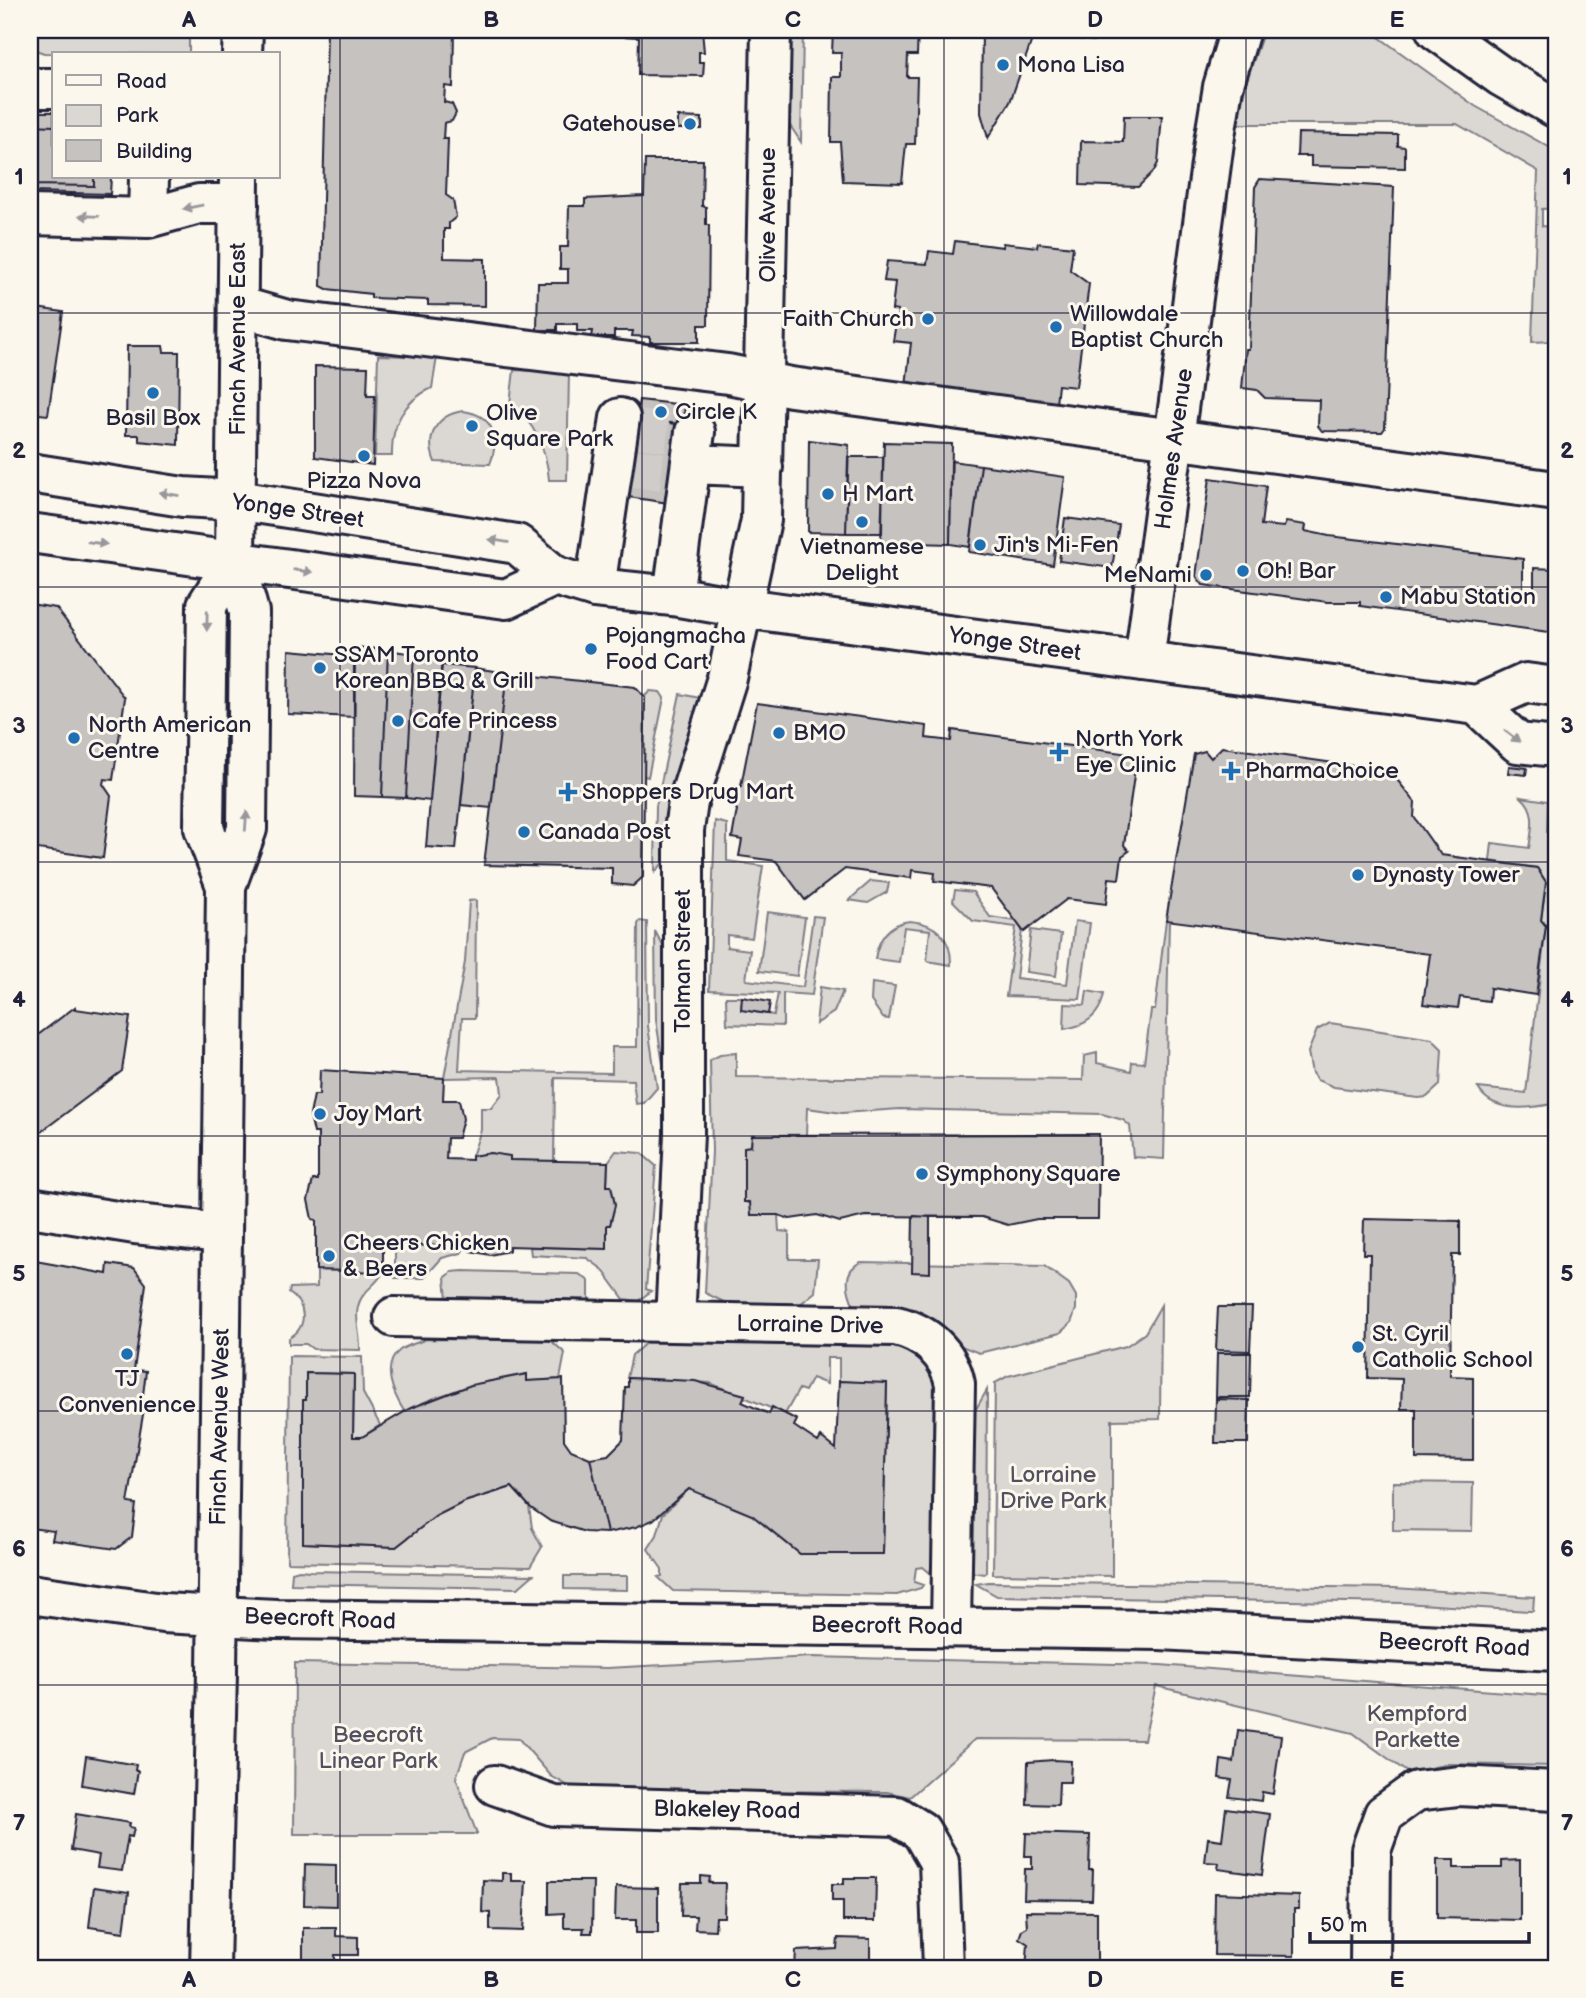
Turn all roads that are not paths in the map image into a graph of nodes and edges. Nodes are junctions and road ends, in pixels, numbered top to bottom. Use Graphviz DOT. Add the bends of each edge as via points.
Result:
graph roads {
  1 [pos="243,30"];
  2 [pos="771,30"];
  3 [pos="1240,30"];
  4 [pos="1436,30"];
  5 [pos="242,52"];
  6 [pos="30,88"];
  7 [pos="52,88"];
  8 [pos="1556,108"];
  9 [pos="149,178"];
  10 [pos="239,191"];
  11 [pos="30,215"];
  12 [pos="148,218"];
  13 [pos="238,306"];
  14 [pos="766,382"];
  15 [pos="1175,439"];
  16 [pos="620,454"];
  17 [pos="763,467"];
  18 [pos="30,473"];
  19 [pos="1556,491"];
  20 [pos="237,500"];
  21 [pos="30,533"];
  22 [pos="235,561"];
  23 [pos="555,576"];
  24 [pos="595,588"];
  25 [pos="673,596"];
  26 [pos="743,608"];
  27 [pos="1144,661"];
  28 [pos="1556,687"];
  29 [pos="1477,705"];
  30 [pos="1556,747"];
  31 [pos="30,1207"];
  32 [pos="222,1233"];
  33 [pos="394,1317"];
  34 [pos="675,1322"];
  35 [pos="30,1594"];
  36 [pos="217,1615"];
  37 [pos="951,1626"];
  38 [pos="1556,1651"];
  39 [pos="495,1785"];
  40 [pos="1556,1791"];
  41 [pos="210,1968"];
  42 [pos="943,1968"];
  43 [pos="1370,1968"];
  1 -- 5 [label="street"];
  2 -- 14 [label="street, Olive Avenue"];
  3 -- 15 [label="street, Holmes Avenue" via="1220,106"];
  4 -- 8 [label="street"];
  6 -- 7 [label="street"];
  9 -- 12 [label="street"];
  10 -- 12 [label="street, one-way"];
  10 -- 13 [label="street, Finch Avenue East"];
  12 -- 11 [label="street, one-way"];
  13 -- 14 [label="street" via="287,320"];
  13 -- 20 [label="street, Finch Avenue East"];
  14 -- 15 [label="street"];
  14 -- 17 [label="street, Olive Avenue"];
  15 -- 19 [label="street"];
  15 -- 27 [label="street, Holmes Avenue"];
  16 -- 24 [label="street"];
  17 -- 25 [label="street" via="684,462"];
  17 -- 26 [label="street, Olive Avenue" via="761,520"];
  20 -- 18 [label="street, Yonge Street, one-way"];
  20 -- 22 [label="street, Finch Avenue East"];
  23 -- 20 [label="street, Yonge Street, one-way" via="517,544"];
  21 -- 22 [label="street, one-way"];
  22 -- 23 [label="street, one-way" via="506,599"];
  22 -- 32 [label="street, Finch Avenue West" via="249,612 247,829 226,886"];
  23 -- 24 [label="street, Yonge Street"];
  24 -- 25 [label="street, Yonge Street"];
  25 -- 26 [label="street, Yonge Street"];
  26 -- 27 [label="street, Yonge Street"];
  26 -- 34 [label="street, Tolman Street" via="727,678 688,802 684,831 684,1134"];
  27 -- 29 [label="street, Yonge Street"];
  28 -- 29 [label="street" via="1526,683"];
  29 -- 30 [label="street, one-way" via="1518,743"];
  31 -- 32 [label="street"];
  32 -- 36 [label="street, Finch Avenue West"];
  33 -- 34 [label="street, Lorraine Drive"];
  34 -- 37 [label="street, Lorraine Drive" via="896,1326 935,1345 955,1384"];
  35 -- 36 [label="street, Beecroft Road" via="163,1613"];
  36 -- 37 [label="street, Beecroft Road" via="446,1623"];
  36 -- 41 [label="street, Finch Avenue West"];
  37 -- 38 [label="street, Beecroft Road" via="1160,1630"];
  39 -- 42 [label="street, Blakeley Road" via="554,1806 897,1816 921,1831 939,1862"];
  40 -- 43 [label="street" via="1459,1786 1416,1791 1384,1814 1371,1850"];
}
